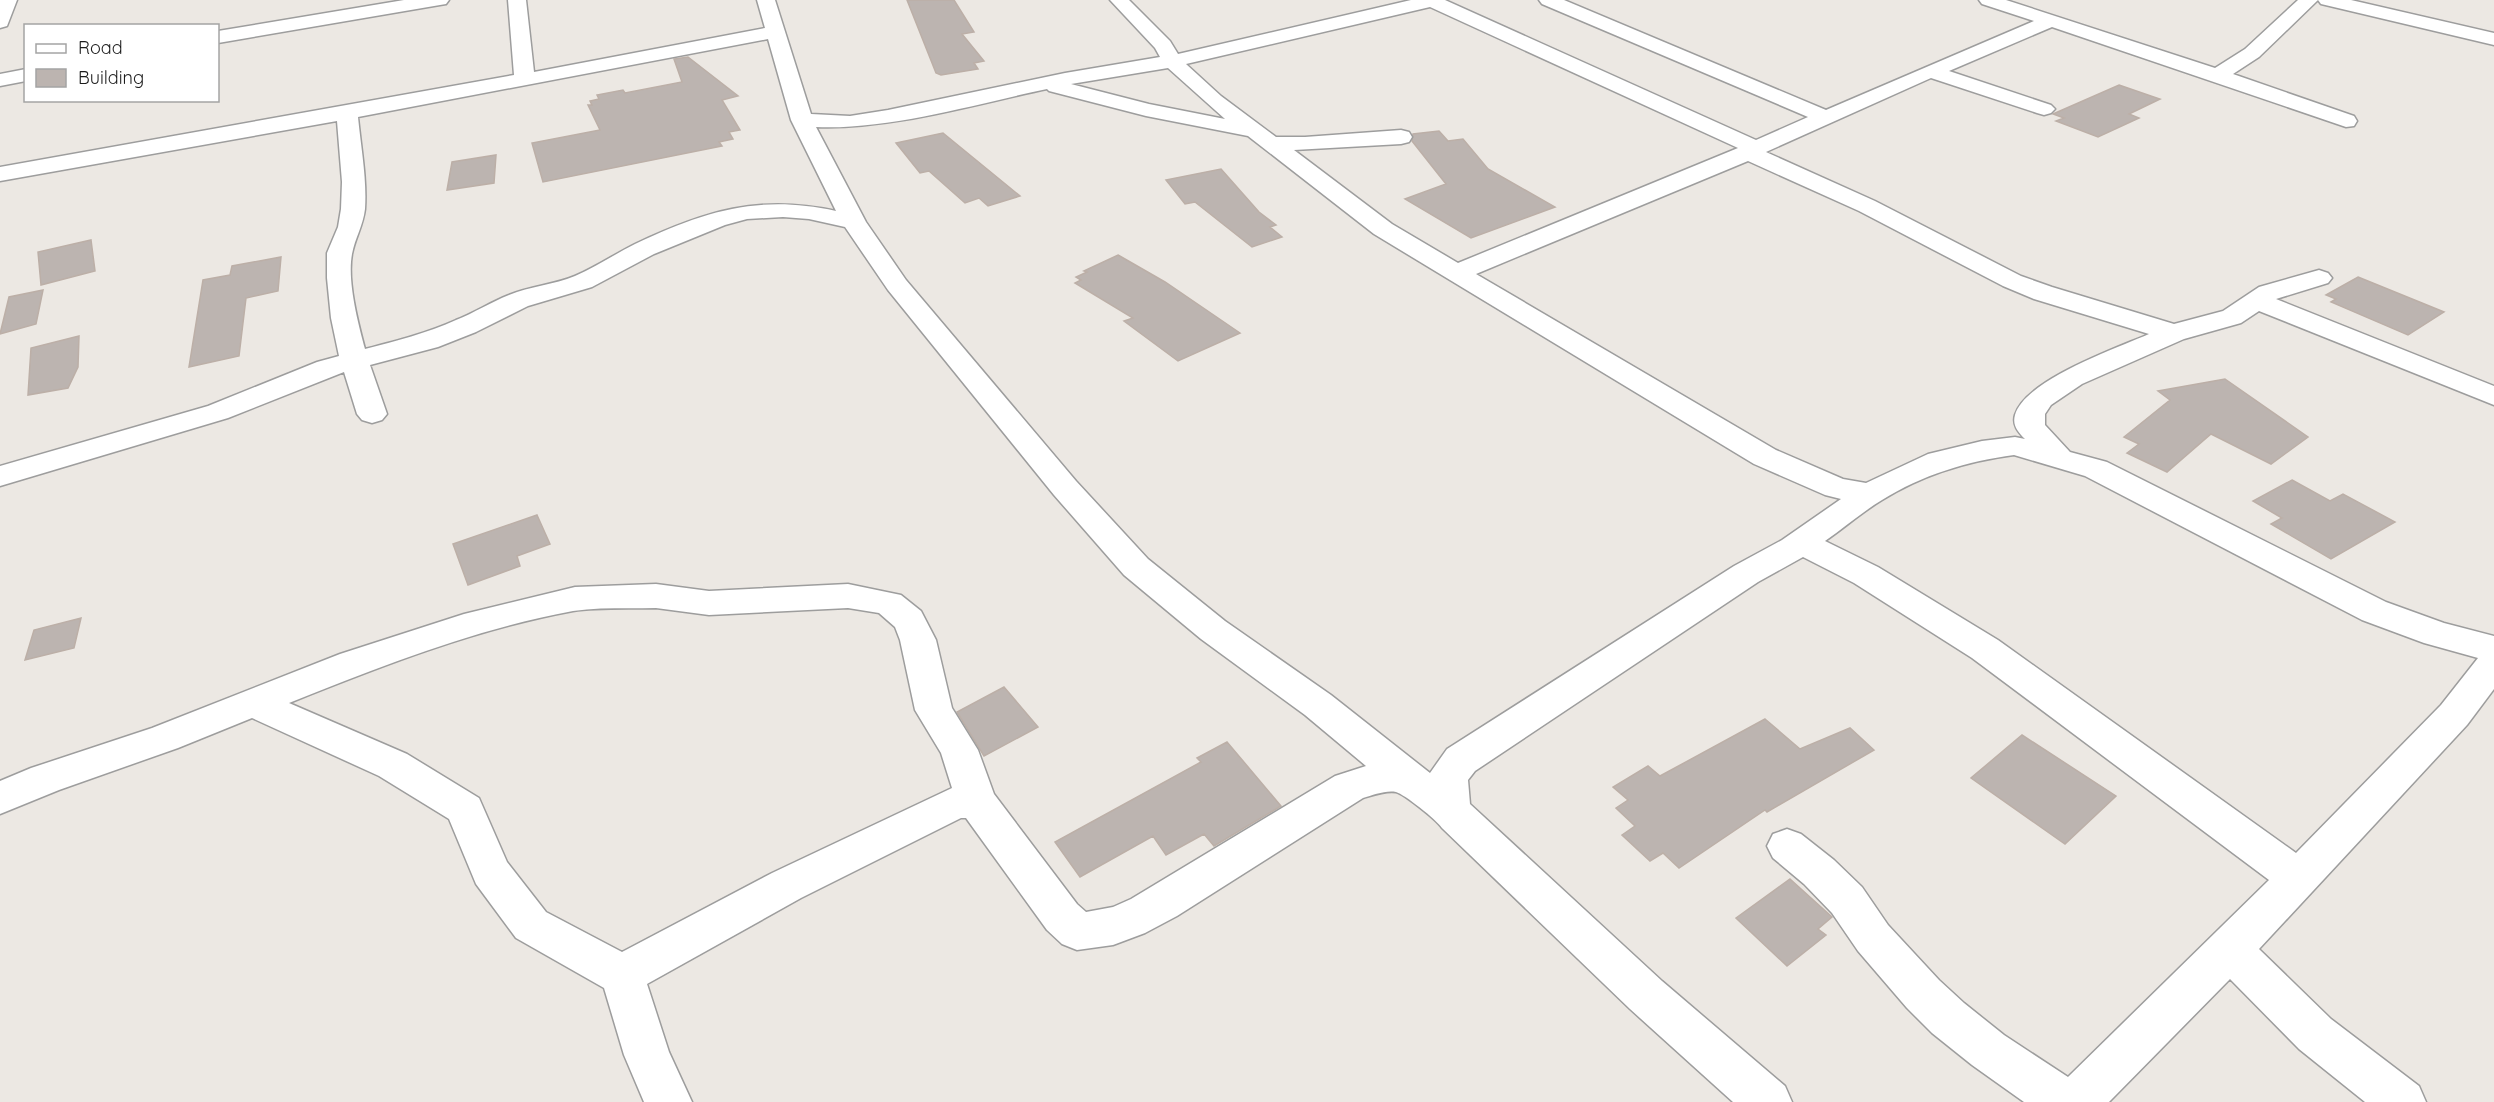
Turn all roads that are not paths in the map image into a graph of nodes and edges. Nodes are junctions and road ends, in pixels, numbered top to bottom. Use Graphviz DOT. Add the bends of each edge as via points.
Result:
graph roads {
  1 [pos="8,0"];
  2 [pos="288,0"];
  3 [pos="440,0"];
  4 [pos="517,0"];
  5 [pos="766,0"];
  6 [pos="1119,0"];
  7 [pos="1433,0"];
  8 [pos="1548,0"];
  9 [pos="1988,0"];
  10 [pos="2327,0"];
  11 [pos="2300,1"];
  12 [pos="1346,5"];
  13 [pos="1365,16"];
  14 [pos="2051,21"];
  15 [pos="0,22"];
  16 [pos="285,24"];
  17 [pos="776,32"];
  18 [pos="219,37"];
  19 [pos="2494,39"];
  20 [pos="1172,61"];
  21 [pos="1930,71"];
  22 [pos="24,75"];
  23 [pos="2217,75"];
  24 [pos="524,78"];
  25 [pos="0,80"];
  26 [pos="1040,84"];
  27 [pos="2044,108"];
  28 [pos="347,112"];
  29 [pos="1828,118"];
  30 [pos="802,120"];
  31 [pos="2346,121"];
  32 [pos="1401,136"];
  33 [pos="1262,137"];
  34 [pos="1751,150"];
  35 [pos="0,174"];
  36 [pos="830,174"];
  37 [pos="783,210"];
  38 [pos="854,222"];
  39 [pos="1456,273"];
  40 [pos="2319,278"];
  41 [pos="2257,301"];
  42 [pos="2174,333"];
  43 [pos="352,361"];
  44 [pos="2494,396"];
  45 [pos="372,414"];
  46 [pos="2058,457"];
  47 [pos="0,476"];
  48 [pos="1805,476"];
  49 [pos="1869,493"];
  50 [pos="1810,536"];
  51 [pos="2494,649"];
  52 [pos="2494,662"];
  53 [pos="253,703"];
  54 [pos="1411,779"];
  55 [pos="0,798"];
  56 [pos="976,801"];
  57 [pos="1450,807"];
  58 [pos="1787,846"];
  59 [pos="2298,878"];
  60 [pos="2230,950"];
  61 [pos="622,975"];
  62 [pos="668,1102"];
  63 [pos="1768,1102"];
  64 [pos="2064,1102"];
  65 [pos="2076,1102"];
  66 [pos="2402,1102"];
  1 -- 15 [label="street"];
  2 -- 16 [label="street"];
  3 -- 16 [label="street"];
  4 -- 24 [label="street"];
  5 -- 17 [label="street"];
  6 -- 20 [label="street" via="1163,45"];
  7 -- 13 [label="street"];
  7 -- 34 [label="street"];
  8 -- 29 [label="street"];
  9 -- 14 [label="street"];
  10 -- 19 [label="street"];
  11 -- 23 [label="street" via="2252,53"];
  12 -- 13 [label="street"];
  13 -- 20 [label="street"];
  14 -- 21 [label="street"];
  14 -- 23 [label="street"];
  16 -- 18 [label="street"];
  17 -- 24 [label="street"];
  17 -- 30 [label="street"];
  20 -- 26 [label="street"];
  20 -- 33 [label="street"];
  21 -- 27 [label="street"];
  21 -- 29 [label="street"];
  22 -- 25 [label="street"];
  23 -- 31 [label="street"];
  24 -- 28 [label="street"];
  26 -- 30 [label="street" via="860,121"];
  26 -- 33 [label="street"];
  28 -- 35 [label="street"];
  28 -- 43 [label="street" via="353,172 351,224 339,253 339,270"];
  29 -- 34 [label="street"];
  30 -- 36 [label="street"];
  32 -- 33 [label="street" via="1305,144"];
  33 -- 39 [label="street" via="1383,230"];
  34 -- 39 [label="street"];
  34 -- 42 [label="street" via="2012,281"];
  36 -- 37 [label="street" via="820,189"];
  36 -- 38 [label="street"];
  37 -- 38 [label="street"];
  37 -- 43 [label="street" via="746,212 716,220 645,249 583,282 519,300 428,340"];
  38 -- 54 [label="street" via="897,285 1065,488 1136,567"];
  39 -- 48 [label="street" via="1727,436"];
  40 -- 41 [label="street" via="2268,293"];
  41 -- 42 [label="street" via="2232,316"];
  41 -- 44 [label="street"];
  42 -- 46 [label="street" via="2098,365 2040,399 2030,414 2030,427"];
  43 -- 45 [label="street"];
  43 -- 47 [label="street" via="218,411"];
  46 -- 49 [label="street" via="2015,446 1982,450 1939,461"];
  46 -- 51 [label="street" via="2096,469 2374,611 2436,634"];
  48 -- 49 [label="street" via="1836,488"];
  48 -- 50 [label="street" via="1824,503"];
  49 -- 50 [label="street"];
  50 -- 57 [label="street" via="1461,760 1448,777"];
  50 -- 59 [label="street" via="1985,649"];
  52 -- 59 [label="street" via="2454,715"];
  53 -- 55 [label="street"];
  53 -- 56 [label="street" via="352,663 464,626 575,599 656,596 709,603 848,596 877,599 889,603 909,620 918,640 934,710 959,750"];
  53 -- 61 [label="street" via="393,765 465,809 491,872 531,925"];
  54 -- 56 [label="street" via="1378,776 1349,787 1164,904 1095,932 1077,931 1062,917"];
  54 -- 57 [label="street"];
  56 -- 61 [label="street" via="955,803 807,874"];
  57 -- 63 [label="street" via="1646,994"];
  58 -- 64 [label="street" via="1847,900 1873,938 1948,1018"];
  59 -- 60 [label="street"];
  60 -- 65 [label="street"];
  60 -- 66 [label="street" via="2315,1035"];
  61 -- 62 [label="street" via="647,1055"];
}
